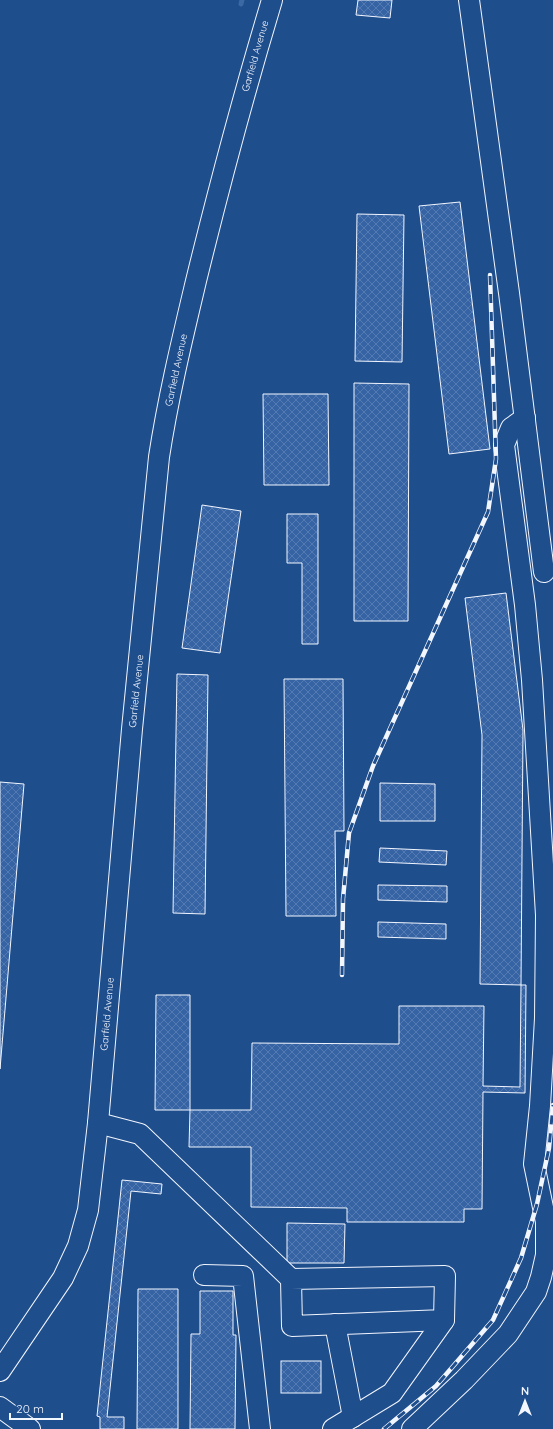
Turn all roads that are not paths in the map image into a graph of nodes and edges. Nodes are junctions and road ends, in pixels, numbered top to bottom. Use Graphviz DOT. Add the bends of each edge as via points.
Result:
graph roads {
  1 [pos="272,0"];
  2 [pos="469,0"];
  3 [pos="525,418"];
  4 [pos="544,572"];
  5 [pos="549,996"];
  6 [pos="98,1123"];
  7 [pos="549,1250"];
  8 [pos="204,1275"];
  9 [pos="291,1279"];
  10 [pos="444,1320"];
  11 [pos="335,1324"];
  12 [pos="0,1371"];
  13 [pos="0,1407"];
  14 [pos="353,1416"];
  15 [pos="30,1429"];
  16 [pos="260,1429"];
  17 [pos="333,1429"];
  18 [pos="412,1429"];
  1 -- 6 [label="street, Garfield Avenue" via="211,217 162,436 132,729"];
  2 -- 3 [label="street"];
  3 -- 4 [label="street"];
  3 -- 5 [label="street" via="511,428 504,446 525,604 535,707"];
  5 -- 7 [label="street" via="534,1164"];
  6 -- 9 [label="street" via="140,1134"];
  6 -- 12 [label="street, Garfield Avenue" via="88,1210 74,1256 56,1290"];
  7 -- 18 [label="street" via="536,1292 519,1320 496,1349"];
  8 -- 16 [label="street" via="243,1276"];
  9 -- 10 [label="street" via="445,1276"];
  9 -- 11 [label="street" via="292,1326"];
  10 -- 11 [label="street"];
  10 -- 14 [label="street" via="392,1393"];
  11 -- 14 [label="street"];
  13 -- 15 [label="street"];
  14 -- 17 [label="street"];
}
